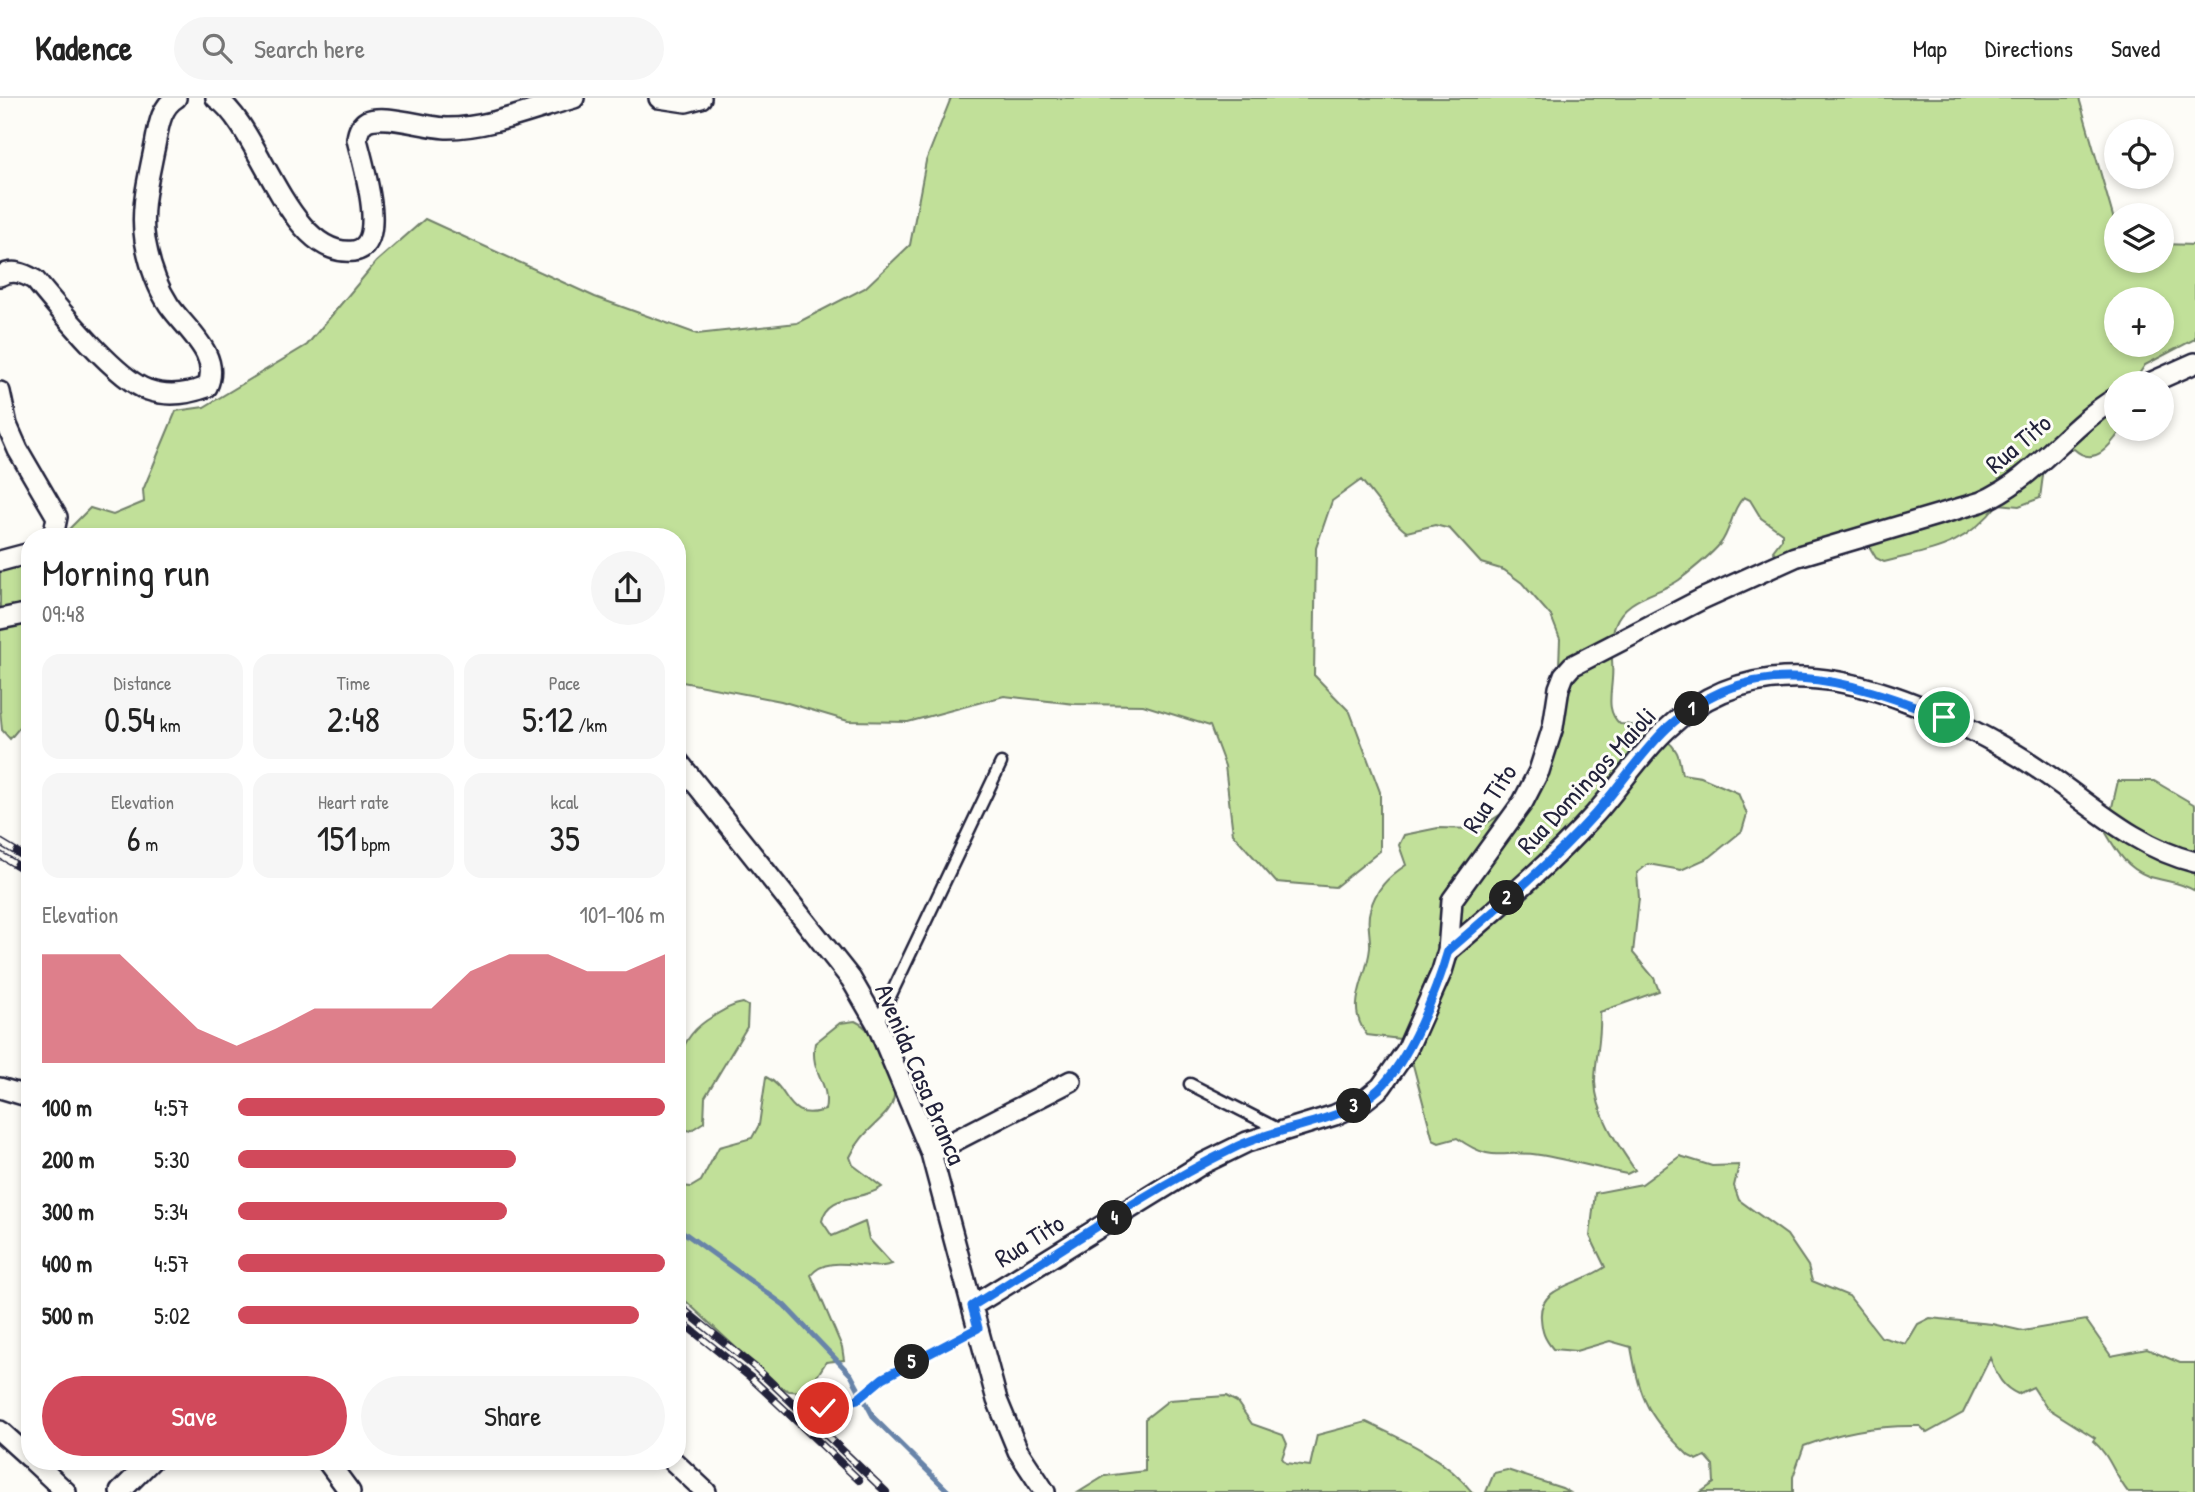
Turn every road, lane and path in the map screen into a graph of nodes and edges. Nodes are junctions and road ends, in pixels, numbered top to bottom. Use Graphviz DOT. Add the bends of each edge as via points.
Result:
graph roads {
  1 [pos="176,98"];
  2 [pos="216,98"];
  3 [pos="574,98"];
  4 [pos="659,98"];
  5 [pos="701,98"];
  6 [pos="0,276"];
  7 [pos="2195,363"];
  8 [pos="2174,372"];
  9 [pos="0,392"];
  10 [pos="2104,406"];
  11 [pos="55,528"];
  12 [pos="21,555"];
  13 [pos="0,561"];
  14 [pos="21,615"];
  15 [pos="0,619"];
  16 [pos="1001,763"];
  17 [pos="686,771"];
  18 [pos="2195,862"];
  19 [pos="1448,951"];
  20 [pos="877,1024"];
  21 [pos="1071,1081"];
  22 [pos="1190,1084"];
  23 [pos="3,1093"];
  24 [pos="21,1096"];
  25 [pos="1280,1130"];
  26 [pos="931,1153"];
  27 [pos="972,1306"];
  28 [pos="978,1328"];
  29 [pos="823,1408"];
  30 [pos="0,1431"];
  31 [pos="21,1451"];
  32 [pos="42,1470"];
  33 [pos="142,1470"];
  34 [pos="334,1470"];
  35 [pos="683,1470"];
  36 [pos="66,1492"];
  37 [pos="120,1492"];
  38 [pos="350,1492"];
  39 [pos="706,1492"];
  40 [pos="1045,1492"];
  1 -- 6 [label="street" via="161,116 144,200 145,239 155,278 168,304 209,359 212,375 207,387 188,394 148,390 127,379 35,280 22,272"];
  2 -- 3 [label="street" via="233,113 295,218 313,236 353,251 365,247 372,235 373,218 357,139 366,122 467,126"];
  4 -- 5 [label="street" via="686,102"];
  7 -- 8 [label="street"];
  9 -- 11 [label="street" via="18,450 57,517"];
  10 -- 19 [label="street, Rua Tito" via="2008,491 1796,556 1572,666 1563,675 1539,771 1452,900"];
  12 -- 13 [label="street"];
  14 -- 15 [label="street"];
  16 -- 20 [label="lane"];
  17 -- 20 [label="street, Avenida Casa Branca" via="844,969"];
  18 -- 19 [label="street, Rua Domingos Maioli" via="2174,857 2132,835 2011,751 1944,717 1874,690 1825,678 1774,676 1735,686 1702,702 1667,729 1587,823"];
  19 -- 25 [label="street, Rua Tito" via="1406,1050 1381,1087 1335,1115"];
  20 -- 26 [label="street, Avenida Casa Branca"];
  21 -- 26 [label="street"];
  22 -- 25 [label="lane"];
  23 -- 24 [label="street"];
  25 -- 27 [label="street, Rua Tito" via="1204,1163"];
  26 -- 27 [label="street, Avenida Casa Branca"];
  27 -- 28 [label="street, Avenida Casa Branca"];
  28 -- 29 [label="path" via="883,1378 858,1399"];
  28 -- 40 [label="street, Avenida Casa Branca" via="997,1400 1018,1451"];
  30 -- 31 [label="street"];
  32 -- 36 [label="street"];
  33 -- 37 [label="street"];
  34 -- 38 [label="street"];
  35 -- 39 [label="street"];
}
